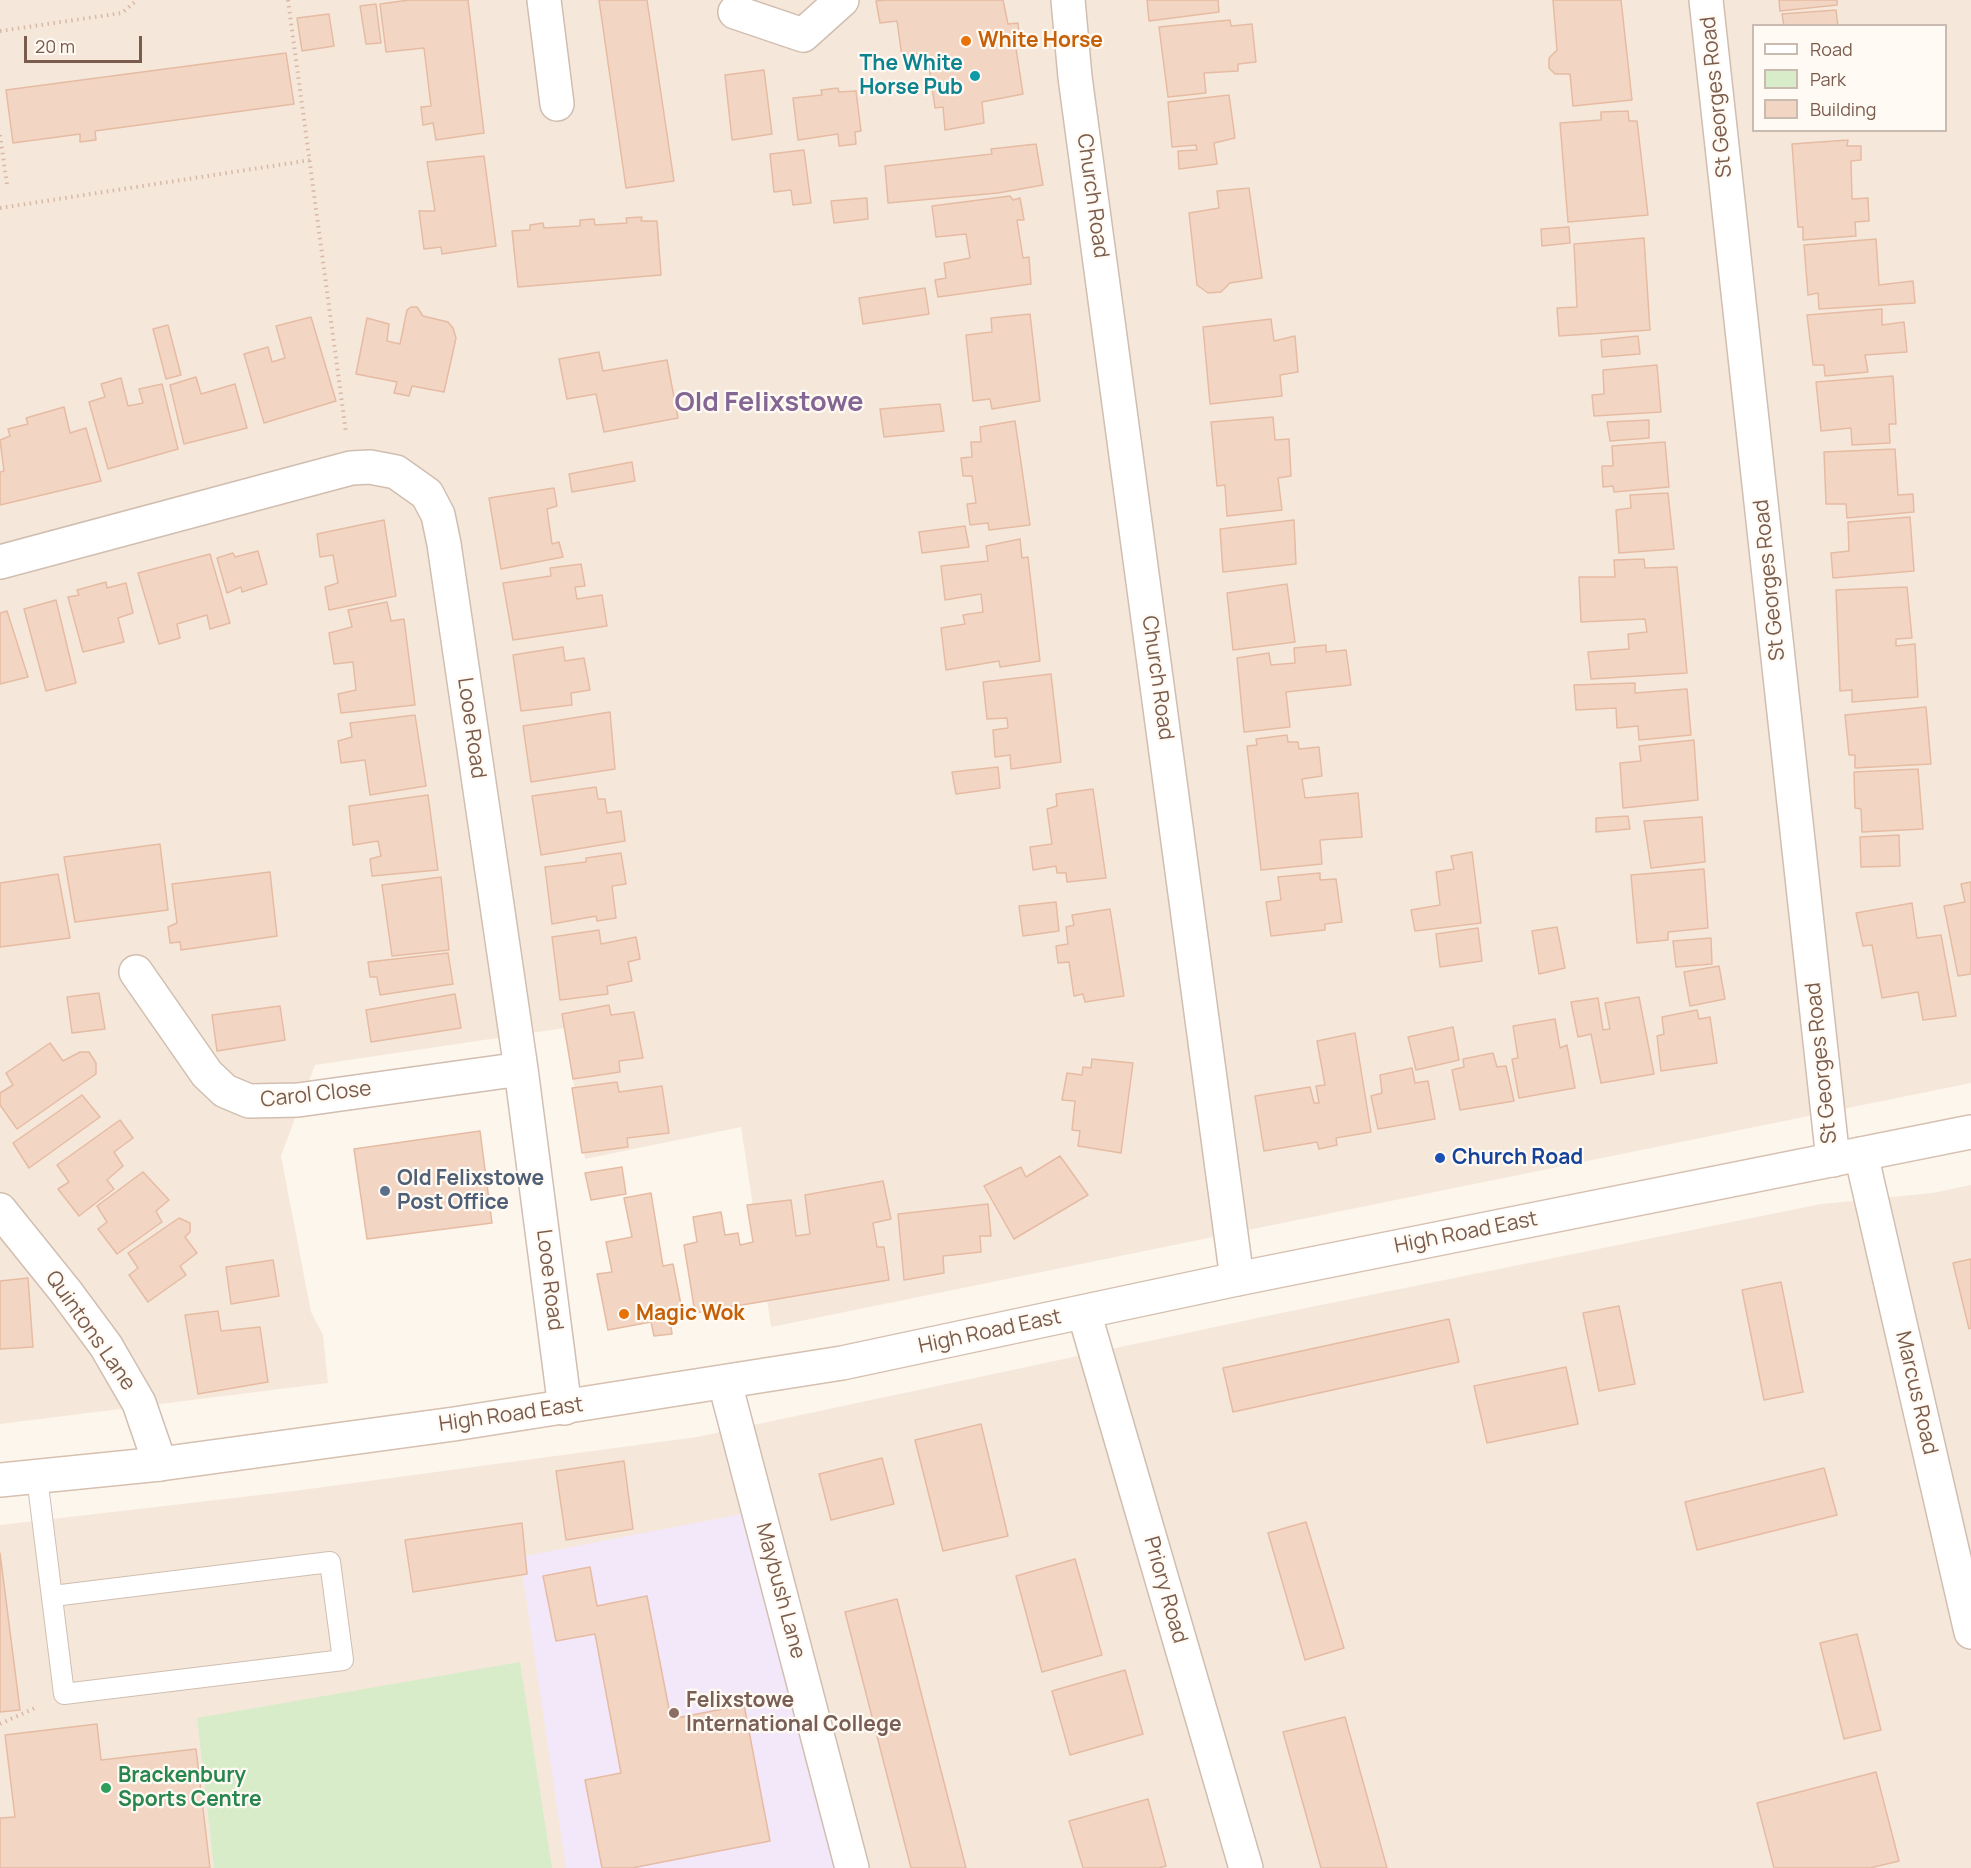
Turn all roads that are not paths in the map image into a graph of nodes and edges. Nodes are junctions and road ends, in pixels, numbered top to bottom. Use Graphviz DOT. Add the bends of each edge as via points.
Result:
graph roads {
  1 [pos="544,0"];
  2 [pos="842,0"];
  3 [pos="1068,0"];
  4 [pos="1706,0"];
  5 [pos="735,12"];
  6 [pos="557,104"];
  7 [pos="0,562"];
  8 [pos="136,972"];
  9 [pos="521,1069"];
  10 [pos="1971,1132"];
  11 [pos="1847,1157"];
  12 [pos="0,1210"];
  13 [pos="1237,1279"];
  14 [pos="1084,1312"];
  15 [pos="725,1383"];
  16 [pos="565,1408"];
  17 [pos="160,1464"];
  18 [pos="37,1477"];
  19 [pos="0,1480"];
  20 [pos="52,1596"];
  21 [pos="1971,1632"];
  22 [pos="852,1868"];
  23 [pos="1246,1868"];
  1 -- 6 [label="street"];
  2 -- 5 [label="street" via="802,35"];
  3 -- 13 [label="street, Church Road" via="1075,77"];
  4 -- 11 [label="street, St Georges Road"];
  7 -- 9 [label="street, Looe Road" via="351,468 370,467 406,477 427,494 438,515"];
  8 -- 9 [label="street, Carol Close" via="207,1074 237,1098 263,1102 298,1100"];
  9 -- 16 [label="street, Looe Road"];
  10 -- 11 [label="street, High Road East"];
  11 -- 13 [label="street, High Road East"];
  11 -- 21 [label="street, Marcus Road"];
  12 -- 17 [label="street, Quintons Lane" via="106,1346 139,1403"];
  13 -- 14 [label="street, High Road East"];
  14 -- 15 [label="street, High Road East"];
  14 -- 23 [label="street, Priory Road"];
  15 -- 16 [label="street, High Road East"];
  15 -- 22 [label="street, Maybush Lane"];
  16 -- 17 [label="street, High Road East"];
  17 -- 18 [label="street, High Road East"];
  18 -- 19 [label="street, High Road East"];
  18 -- 20 [label="lane"];
  20 -- 20 [label="lane" via="64,1694 343,1660 330,1562"];
}
